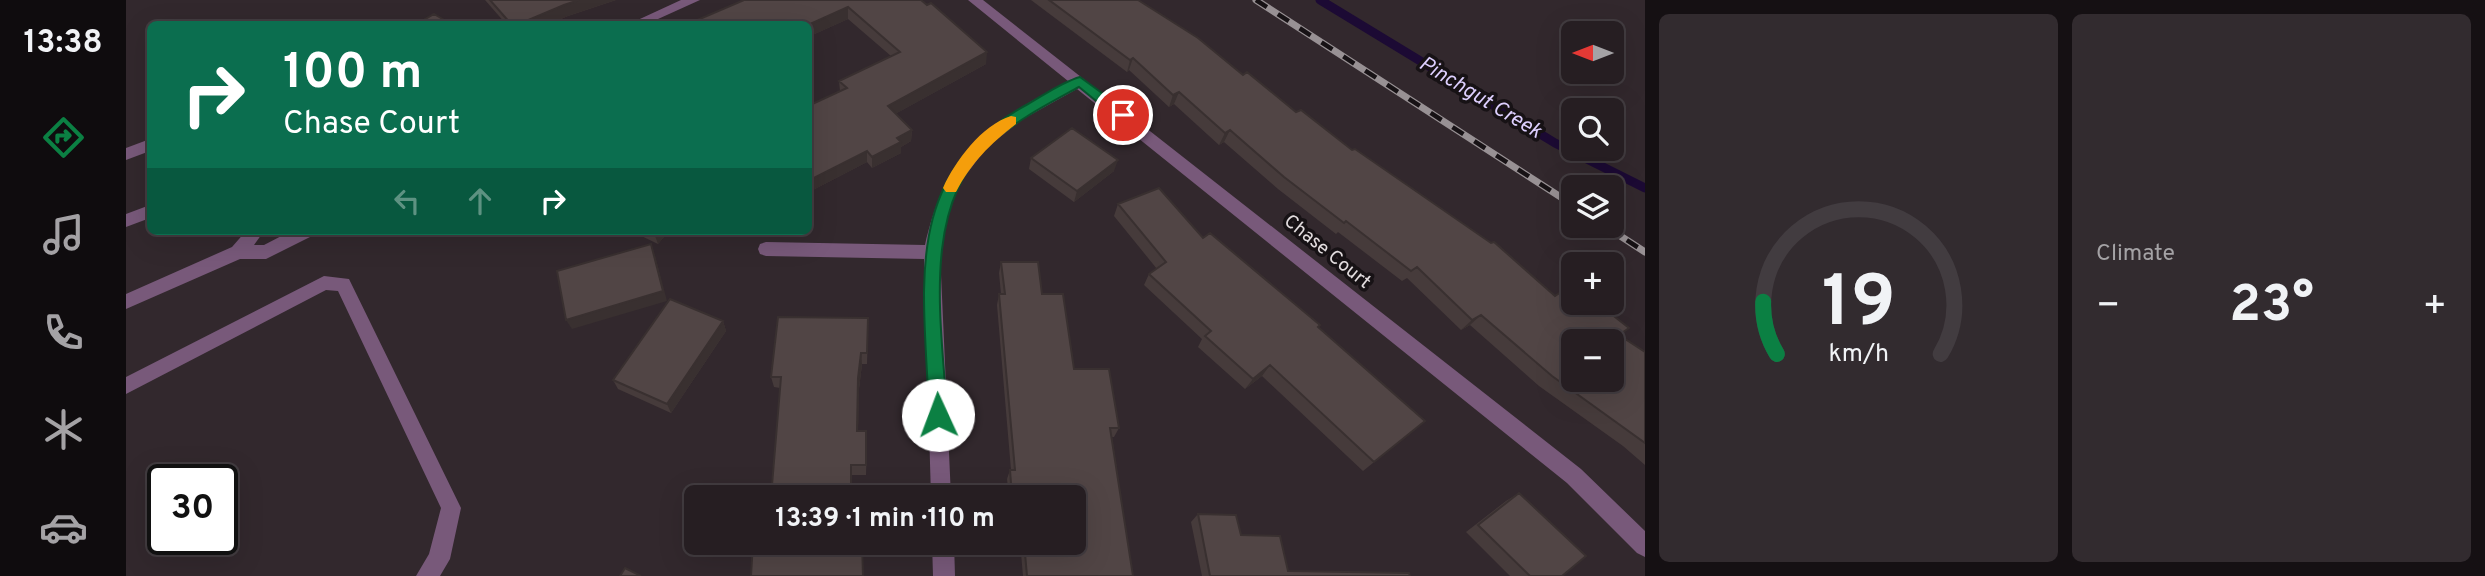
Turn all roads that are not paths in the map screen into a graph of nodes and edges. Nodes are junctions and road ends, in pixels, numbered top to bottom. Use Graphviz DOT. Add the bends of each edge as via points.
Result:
graph roads {
  1 [pos="693,0"];
  2 [pos="975,0"];
  3 [pos="643,21"];
  4 [pos="1080,81"];
  5 [pos="147,146"];
  6 [pos="126,154"];
  7 [pos="147,212"];
  8 [pos="126,221"];
  9 [pos="253,235"];
  10 [pos="298,235"];
  11 [pos="766,250"];
  12 [pos="238,252"];
  13 [pos="932,252"];
  14 [pos="126,302"];
  15 [pos="126,386"];
  16 [pos="941,485"];
  17 [pos="1645,546"];
  18 [pos="943,555"];
  19 [pos="427,576"];
  20 [pos="944,576"];
  1 -- 3 [label="street"];
  2 -- 4 [label="street, Chase Court"];
  4 -- 13 [label="street" via="1018,115 982,142 955,177"];
  4 -- 17 [label="street, Chase Court" via="1574,476"];
  5 -- 6 [label="street"];
  7 -- 8 [label="street"];
  9 -- 12 [label="street"];
  10 -- 12 [label="street" via="266,252"];
  11 -- 13 [label="street"];
  12 -- 14 [label="street"];
  13 -- 16 [label="street"];
  15 -- 19 [label="street" via="324,283 343,284 451,508 439,559"];
  18 -- 20 [label="street"];
}
